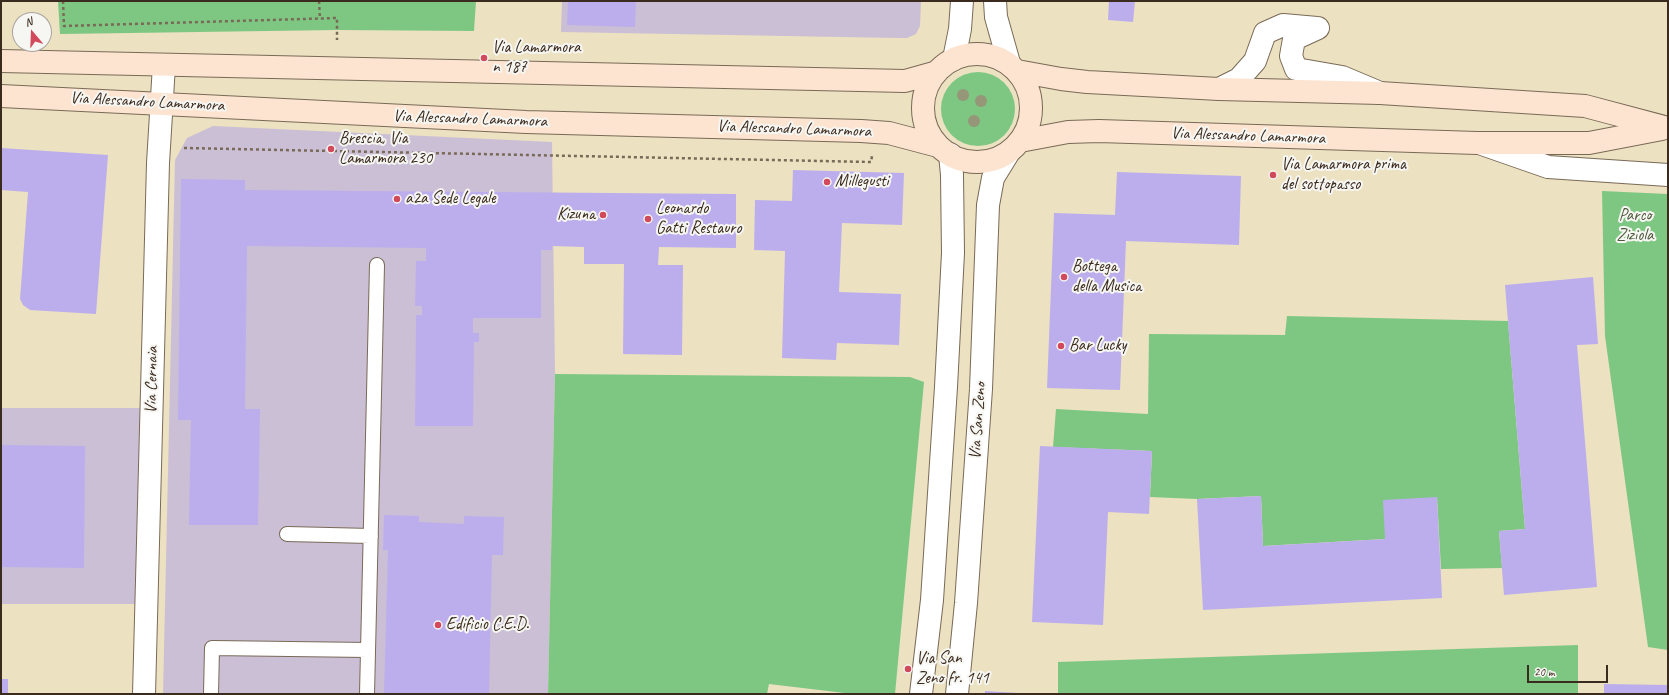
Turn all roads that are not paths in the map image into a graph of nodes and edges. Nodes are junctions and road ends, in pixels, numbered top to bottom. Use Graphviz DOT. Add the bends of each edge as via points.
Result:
graph roads {
  1 [pos="962,1"];
  2 [pos="995,1"];
  3 [pos="1,61"];
  4 [pos="164,65"];
  5 [pos="946,65"];
  6 [pos="1013,67"];
  7 [pos="1219,89"];
  8 [pos="1380,93"];
  9 [pos="1,96"];
  10 [pos="163,104"];
  11 [pos="1668,128"];
  12 [pos="1477,143"];
  13 [pos="1014,146"];
  14 [pos="944,150"];
  15 [pos="1668,176"];
  16 [pos="377,265"];
  17 [pos="287,534"];
  18 [pos="371,536"];
  19 [pos="368,650"];
  20 [pos="144,694"];
  21 [pos="211,694"];
  22 [pos="367,694"];
  23 [pos="921,694"];
  24 [pos="957,694"];
  1 -- 5 [label="street" via="958,44"];
  2 -- 6 [label="street" via="996,17"];
  3 -- 4 [label="main road, Via Alessandro Lamarmora"];
  4 -- 5 [label="main road, Via Alessandro Lamarmora" via="905,81"];
  4 -- 10 [label="street, Via Cernaia"];
  5 -- 6 [label="main road" via="968,54 982,54 996,57"];
  5 -- 14 [label="main road" via="928,84 924,115 932,139"];
  6 -- 7 [label="main road, Via Alessandro Lamarmora" via="1061,79 1087,82"];
  6 -- 13 [label="main road" via="1025,81 1032,106 1026,130"];
  7 -- 8 [label="main road, Via Alessandro Lamarmora"];
  7 -- 8 [label="street, Via Alessandro Lamarmora" via="1239,79 1255,61 1265,33 1283,25 1318,28 1294,40 1291,56 1296,69 1342,77"];
  8 -- 11 [label="main road, Via Alessandro Lamarmora" via="1585,106"];
  9 -- 10 [label="main road, Via Alessandro Lamarmora"];
  10 -- 14 [label="main road, Via Alessandro Lamarmora" via="526,122 861,131 889,133"];
  10 -- 20 [label="street, Via Cernaia" via="159,148"];
  11 -- 12 [label="main road, Via Alessandro Lamarmora" via="1589,143"];
  12 -- 13 [label="main road, Via Alessandro Lamarmora" via="1099,131 1068,132"];
  12 -- 15 [label="street, Via Alessandro Lamarmora" via="1548,167"];
  13 -- 14 [label="main road" via="986,161 973,162"];
  13 -- 24 [label="street, Via San Zeno" via="993,178 988,205 981,389"];
  14 -- 23 [label="street, Via San Zeno" via="952,175 953,253 932,600"];
  16 -- 18 [label="lane"];
  17 -- 18 [label="lane"];
  18 -- 19 [label="lane"];
  19 -- 21 [label="lane" via="212,648"];
  19 -- 22 [label="lane"];
}
